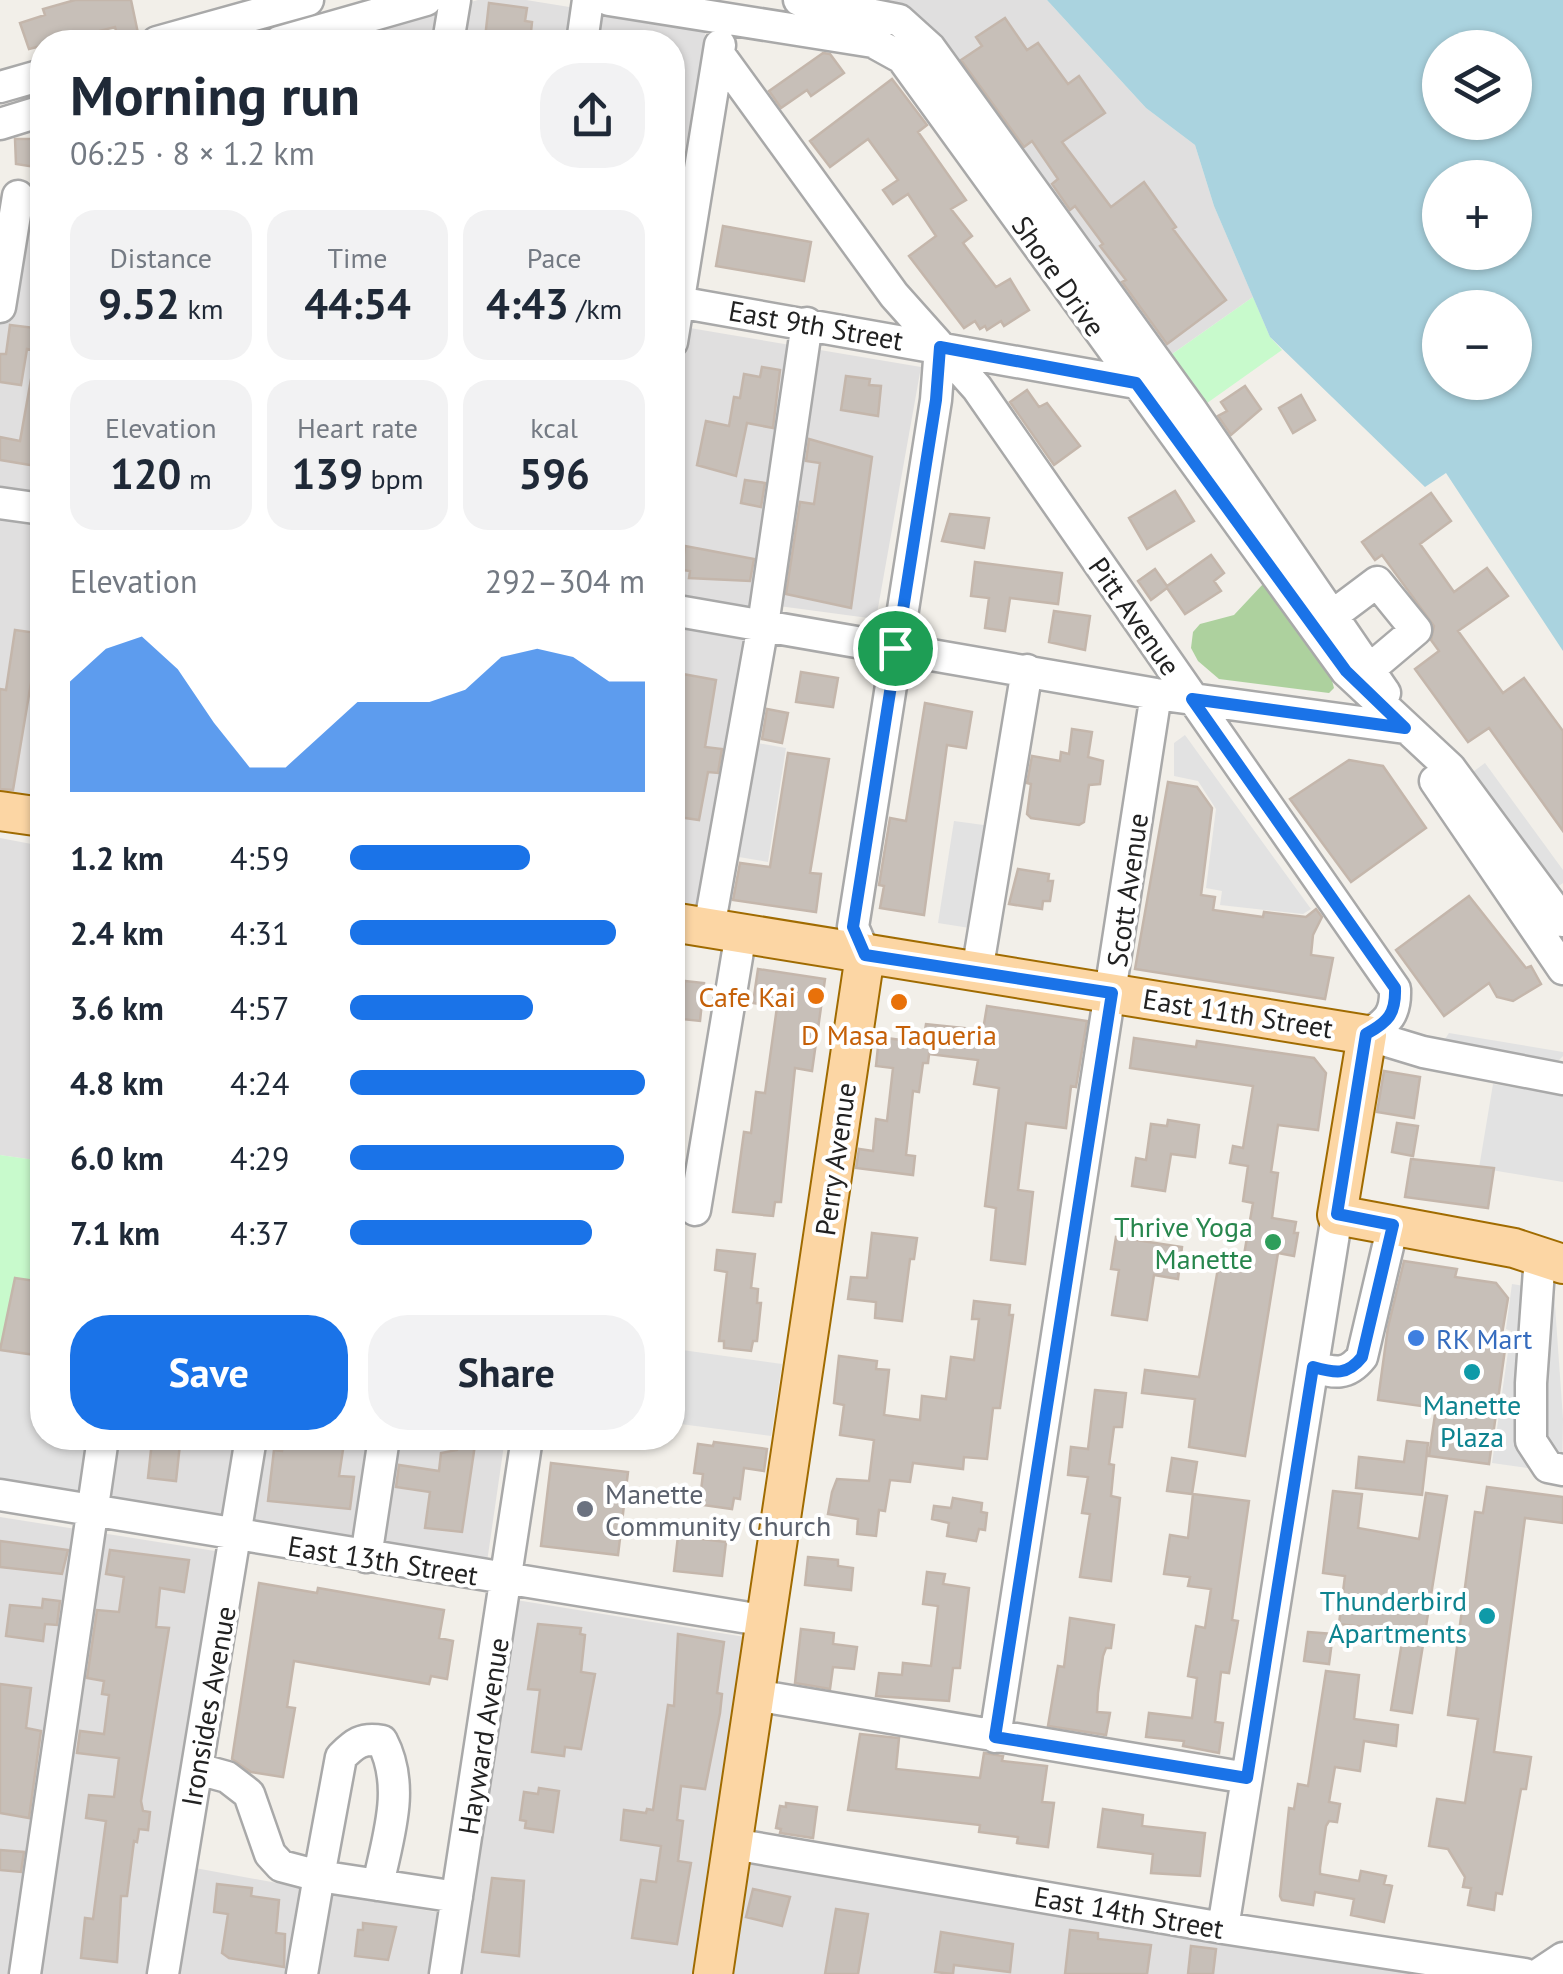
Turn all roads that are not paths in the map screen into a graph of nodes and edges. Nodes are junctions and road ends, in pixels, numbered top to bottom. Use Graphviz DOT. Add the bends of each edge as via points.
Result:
graph roads {
  1 [pos="308,0"];
  2 [pos="426,0"];
  3 [pos="455,0"];
  4 [pos="588,0"];
  5 [pos="608,0"];
  6 [pos="799,0"];
  7 [pos="725,18"];
  8 [pos="200,30"];
  9 [pos="321,30"];
  10 [pos="450,30"];
  11 [pos="584,30"];
  12 [pos="719,54"];
  13 [pos="30,78"];
  14 [pos="0,87"];
  15 [pos="30,115"];
  16 [pos="0,124"];
  17 [pos="20,197"];
  18 [pos="685,249"];
  19 [pos="685,302"];
  20 [pos="0,307"];
  21 [pos="808,323"];
  22 [pos="940,347"];
  23 [pos="1136,383"];
  24 [pos="0,503"];
  25 [pos="30,507"];
  26 [pos="685,612"];
  27 [pos="1333,614"];
  28 [pos="763,625"];
  29 [pos="895,648"];
  30 [pos="1371,668"];
  31 [pos="1027,670"];
  32 [pos="1156,694"];
  33 [pos="1192,699"];
  34 [pos="1405,728"];
  35 [pos="0,811"];
  36 [pos="30,816"];
  37 [pos="1563,921"];
  38 [pos="707,928"];
  39 [pos="865,955"];
  40 [pos="1563,969"];
  41 [pos="976,972"];
  42 [pos="1112,993"];
  43 [pos="1366,1034"];
  44 [pos="1563,1079"];
  45 [pos="696,1210"];
  46 [pos="1337,1214"];
  47 [pos="1393,1225"];
  48 [pos="1545,1251"];
  49 [pos="1313,1367"];
  50 [pos="101,1450"];
  51 [pos="249,1450"];
  52 [pos="382,1450"];
  53 [pos="525,1450"];
  54 [pos="1563,1470"];
  55 [pos="0,1495"];
  56 [pos="92,1510"];
  57 [pos="237,1537"];
  58 [pos="366,1557"];
  59 [pos="508,1580"];
  60 [pos="767,1621"];
  61 [pos="756,1695"];
  62 [pos="995,1737"];
  63 [pos="198,1769"];
  64 [pos="1247,1778"];
  65 [pos="734,1844"];
  66 [pos="319,1876"];
  67 [pos="378,1885"];
  68 [pos="457,1896"];
  69 [pos="1223,1928"];
  70 [pos="1563,1958"];
  71 [pos="25,1974"];
  72 [pos="163,1974"];
  73 [pos="302,1974"];
  74 [pos="445,1974"];
  75 [pos="713,1974"];
  76 [pos="1525,1974"];
  77 [pos="1539,1974"];
  1 -- 8 [label="street"];
  2 -- 9 [label="street"];
  3 -- 10 [label="street"];
  4 -- 11 [label="street"];
  5 -- 7 [label="street, Shore Drive"];
  6 -- 27 [label="street, Shore Drive" via="899,20 930,48"];
  7 -- 12 [label="street"];
  7 -- 23 [label="street, Shore Drive" via="873,42 902,58"];
  12 -- 18 [label="street"];
  12 -- 22 [label="street, Pitt Avenue" via="894,296"];
  13 -- 14 [label="street"];
  15 -- 16 [label="street"];
  17 -- 20 [label="street"];
  19 -- 21 [label="street, East 9th Street"];
  21 -- 22 [label="street, East 9th Street"];
  21 -- 28 [label="street"];
  22 -- 23 [label="street, East 9th Street"];
  22 -- 29 [label="street, Perry Avenue"];
  22 -- 33 [label="street, Pitt Avenue" via="978,388"];
  23 -- 34 [label="street, Shore Drive" via="1346,671"];
  24 -- 25 [label="street"];
  26 -- 28 [label="street"];
  27 -- 30 [label="street, Shore Drive"];
  27 -- 30 [label="street" via="1377,582 1416,630"];
  28 -- 29 [label="street"];
  28 -- 38 [label="street"];
  29 -- 31 [label="street"];
  29 -- 39 [label="street, Perry Avenue" via="853,927"];
  30 -- 34 [label="street, Shore Drive"];
  31 -- 32 [label="street"];
  31 -- 41 [label="street"];
  32 -- 33 [label="street"];
  32 -- 42 [label="street, Scott Avenue"];
  33 -- 34 [label="street"];
  33 -- 43 [label="street, Pitt Avenue" via="1395,988 1396,1008 1386,1024"];
  34 -- 37 [label="street, Shore Drive" via="1450,768"];
  34 -- 40 [label="street, Shore Drive"];
  35 -- 36 [label="main road"];
  38 -- 39 [label="main road, East 11th Street"];
  38 -- 45 [label="street"];
  39 -- 41 [label="main road, East 11th Street"];
  39 -- 60 [label="main road, Perry Avenue"];
  41 -- 42 [label="main road, East 11th Street"];
  42 -- 43 [label="main road, East 11th Street"];
  42 -- 62 [label="street, Scott Avenue"];
  43 -- 44 [label="street, East 11th Street"];
  43 -- 46 [label="main road"];
  46 -- 47 [label="main road"];
  46 -- 49 [label="street"];
  47 -- 48 [label="main road"];
  47 -- 49 [label="street" via="1362,1357 1342,1373"];
  48 -- 54 [label="street" via="1531,1441 1548,1468"];
  49 -- 64 [label="street"];
  50 -- 56 [label="street"];
  51 -- 57 [label="street, Ironsides Avenue"];
  52 -- 58 [label="street"];
  53 -- 59 [label="street, Hayward Avenue"];
  55 -- 56 [label="street, East 13th Street"];
  56 -- 57 [label="street, East 13th Street"];
  56 -- 71 [label="street"];
  57 -- 58 [label="street, East 13th Street"];
  57 -- 63 [label="street, Ironsides Avenue"];
  58 -- 59 [label="street, East 13th Street"];
  59 -- 60 [label="street, East 13th Street"];
  59 -- 68 [label="street, Hayward Avenue"];
  60 -- 61 [label="main road, Perry Avenue"];
  61 -- 62 [label="street"];
  61 -- 65 [label="main road, Perry Avenue"];
  62 -- 64 [label="street"];
  63 -- 66 [label="street" via="250,1794 270,1854 281,1866"];
  63 -- 72 [label="street, Ironsides Avenue"];
  64 -- 69 [label="street"];
  65 -- 69 [label="street, East 14th Street"];
  65 -- 75 [label="main road, Perry Avenue"];
  66 -- 67 [label="street"];
  66 -- 67 [label="street" via="340,1757 353,1744 382,1740 396,1784"];
  66 -- 73 [label="street"];
  67 -- 68 [label="street"];
  68 -- 74 [label="street, Hayward Avenue"];
  69 -- 76 [label="street, East 14th Street"];
  70 -- 77 [label="street"];
}
